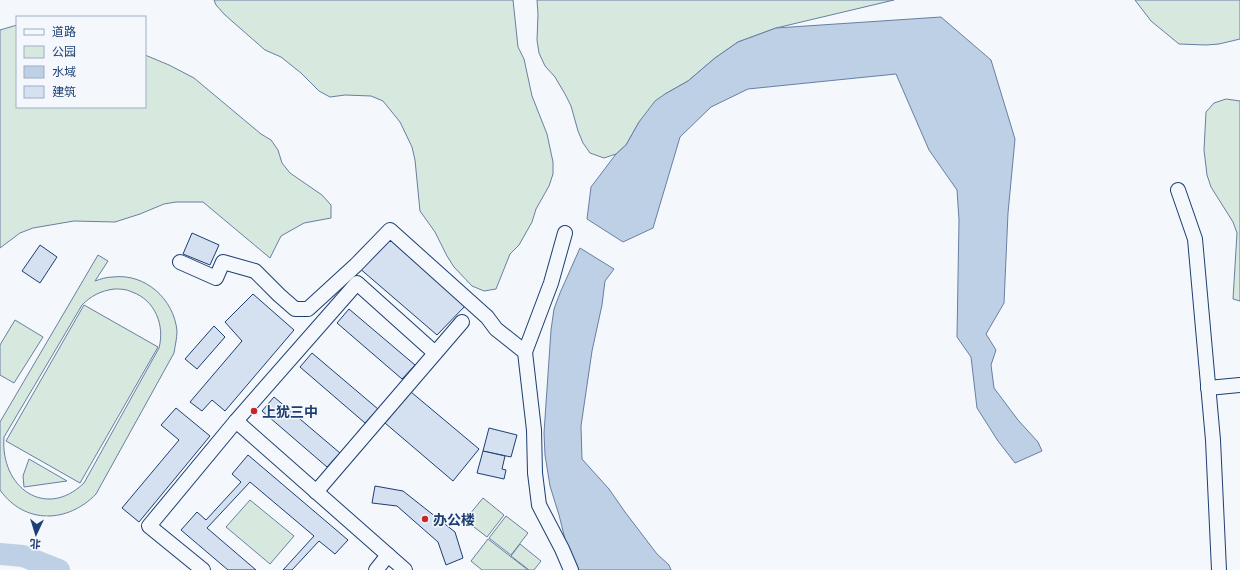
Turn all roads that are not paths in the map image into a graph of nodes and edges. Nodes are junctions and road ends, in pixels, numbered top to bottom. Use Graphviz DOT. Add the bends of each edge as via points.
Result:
graph roads {
  1 [pos="1178,190"];
  2 [pos="565,233"];
  3 [pos="180,262"];
  4 [pos="462,322"];
  5 [pos="525,352"];
  6 [pos="435,353"];
  7 [pos="1240,385"];
  8 [pos="1208,388"];
  9 [pos="236,422"];
  10 [pos="316,492"];
  11 [pos="388,555"];
  12 [pos="203,570"];
  13 [pos="376,570"];
  14 [pos="406,570"];
  15 [pos="571,570"];
  16 [pos="1219,570"];
  1 -- 8 [label="street" via="1195,239"];
  2 -- 5 [label="street" via="551,283"];
  3 -- 5 [label="street" via="216,278 223,262 255,271 296,309 308,309 390,230 487,317 496,329"];
  4 -- 6 [label="street"];
  5 -- 15 [label="street" via="539,504"];
  6 -- 9 [label="street" via="357,283"];
  6 -- 10 [label="street"];
  7 -- 8 [label="street"];
  8 -- 16 [label="street"];
  9 -- 10 [label="street"];
  9 -- 12 [label="street" via="149,526"];
  10 -- 11 [label="street"];
  11 -- 13 [label="street"];
  11 -- 14 [label="street"];
}
